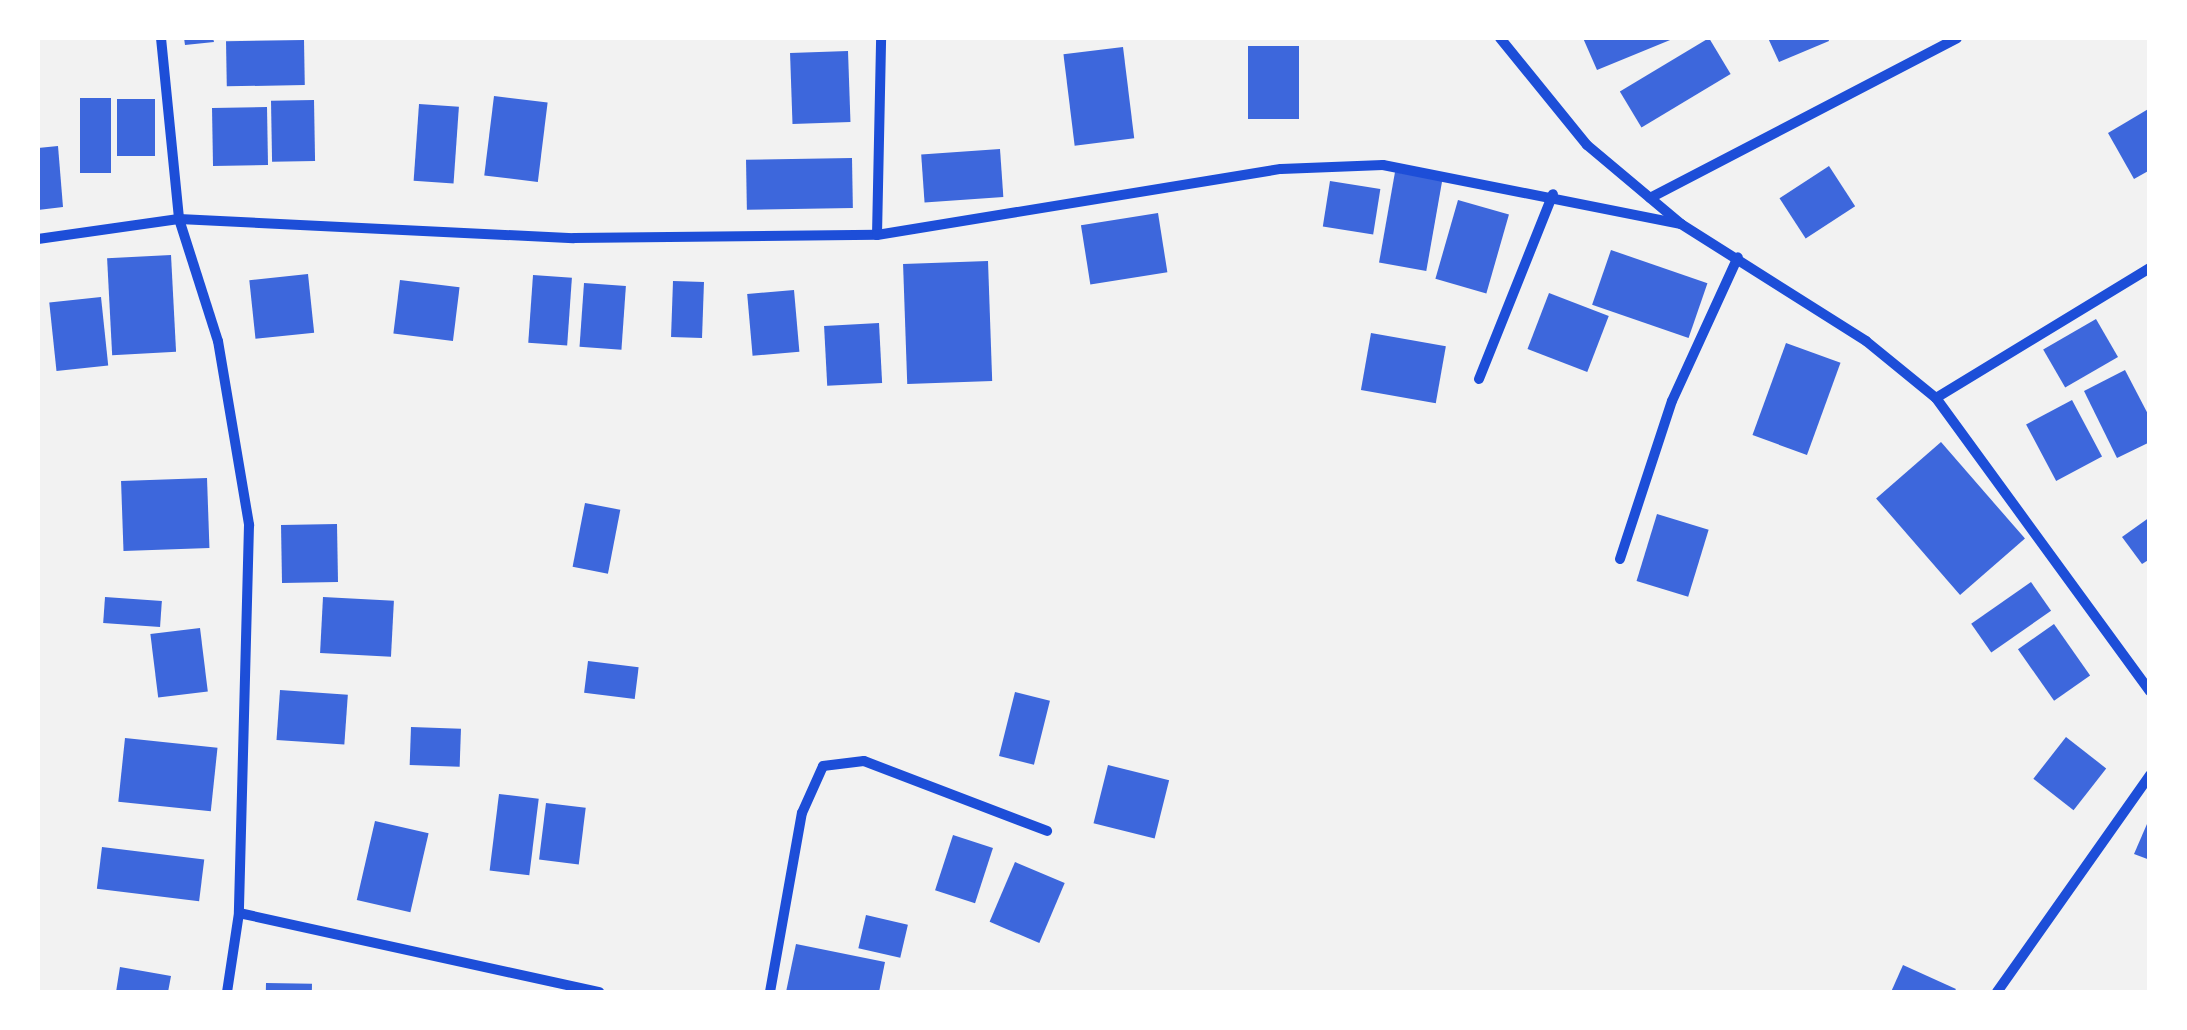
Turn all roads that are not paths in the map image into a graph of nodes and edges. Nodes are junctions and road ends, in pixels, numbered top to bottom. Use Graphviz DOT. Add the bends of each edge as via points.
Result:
graph roads {
  1 [pos="161,38"];
  2 [pos="881,38"];
  3 [pos="1500,38"];
  4 [pos="1957,38"];
  5 [pos="1553,194"];
  6 [pos="1650,198"];
  7 [pos="179,218"];
  8 [pos="1681,224"];
  9 [pos="877,236"];
  10 [pos="38,239"];
  11 [pos="1738,257"];
  12 [pos="2150,268"];
  13 [pos="1478,379"];
  14 [pos="1936,398"];
  15 [pos="1620,559"];
  16 [pos="2150,691"];
  17 [pos="2150,774"];
  18 [pos="1047,831"];
  19 [pos="239,913"];
  20 [pos="228,992"];
  21 [pos="599,992"];
  22 [pos="770,992"];
  23 [pos="1996,992"];
  1 -- 7 [label="street"];
  2 -- 9 [label="street"];
  3 -- 6 [label="street" via="1586,145"];
  4 -- 6 [label="street"];
  5 -- 8 [label="street"];
  5 -- 9 [label="street" via="1383,166 1280,169"];
  5 -- 13 [label="street"];
  6 -- 8 [label="street"];
  7 -- 9 [label="street" via="574,238"];
  7 -- 10 [label="street"];
  7 -- 19 [label="street" via="218,341 246,492"];
  8 -- 11 [label="street"];
  11 -- 14 [label="street"];
  11 -- 15 [label="street" via="1672,402"];
  12 -- 14 [label="street"];
  14 -- 16 [label="street"];
  17 -- 23 [label="street"];
  18 -- 22 [label="street" via="864,761 823,766 802,813"];
  19 -- 20 [label="street"];
  19 -- 21 [label="street"];
}
